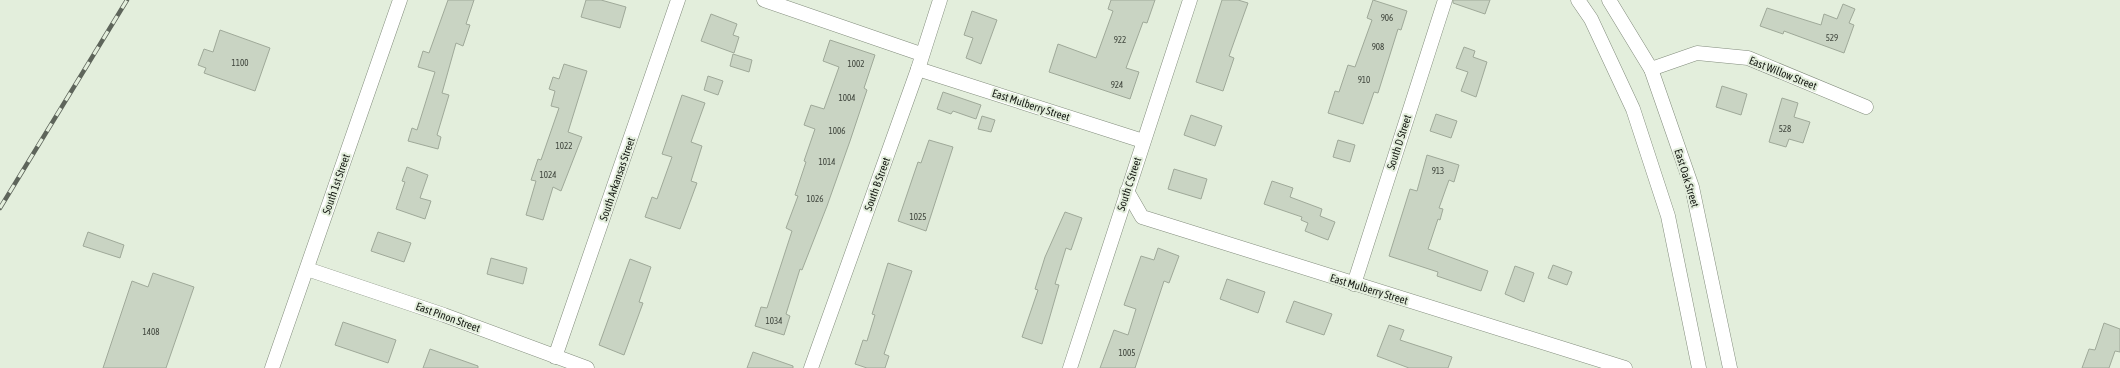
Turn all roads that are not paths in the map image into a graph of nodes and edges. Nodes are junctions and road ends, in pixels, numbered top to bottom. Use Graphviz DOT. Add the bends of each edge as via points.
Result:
graph roads {
  1 [pos="400,0"];
  2 [pos="678,0"];
  3 [pos="764,0"];
  4 [pos="940,0"];
  5 [pos="1190,0"];
  6 [pos="1445,0"];
  7 [pos="1578,0"];
  8 [pos="1609,0"];
  9 [pos="922,54"];
  10 [pos="918,69"];
  11 [pos="1651,69"];
  12 [pos="1866,107"];
  13 [pos="1143,141"];
  14 [pos="1127,191"];
  15 [pos="307,269"];
  16 [pos="1354,284"];
  17 [pos="555,357"];
  18 [pos="1695,367"];
  19 [pos="272,368"];
  20 [pos="587,368"];
  21 [pos="811,368"];
  22 [pos="1070,368"];
  23 [pos="1625,368"];
  24 [pos="1730,368"];
  1 -- 15 [label="street, South 1st Street"];
  2 -- 17 [label="street, South Arkansas Street"];
  3 -- 9 [label="street"];
  4 -- 9 [label="street, South B Street"];
  5 -- 13 [label="street, South C Street"];
  6 -- 16 [label="street, South D Street"];
  7 -- 18 [label="street" via="1591,19 1636,116 1668,216"];
  8 -- 11 [label="street, East Oak Street"];
  9 -- 10 [label="street, South B Street"];
  10 -- 13 [label="street, East Mulberry Street"];
  10 -- 21 [label="street, South B Street"];
  11 -- 12 [label="street, East Willow Street" via="1697,53 1748,58"];
  11 -- 24 [label="street, East Oak Street" via="1692,187"];
  13 -- 14 [label="street, South C Street"];
  14 -- 16 [label="street, East Mulberry Street" via="1142,217"];
  14 -- 22 [label="street, South C Street"];
  15 -- 17 [label="street, East Pinon Street" via="444,315"];
  15 -- 19 [label="street, South 1st Street"];
  16 -- 23 [label="street, East Mulberry Street"];
  17 -- 20 [label="street, East Pinon Street"];
}
